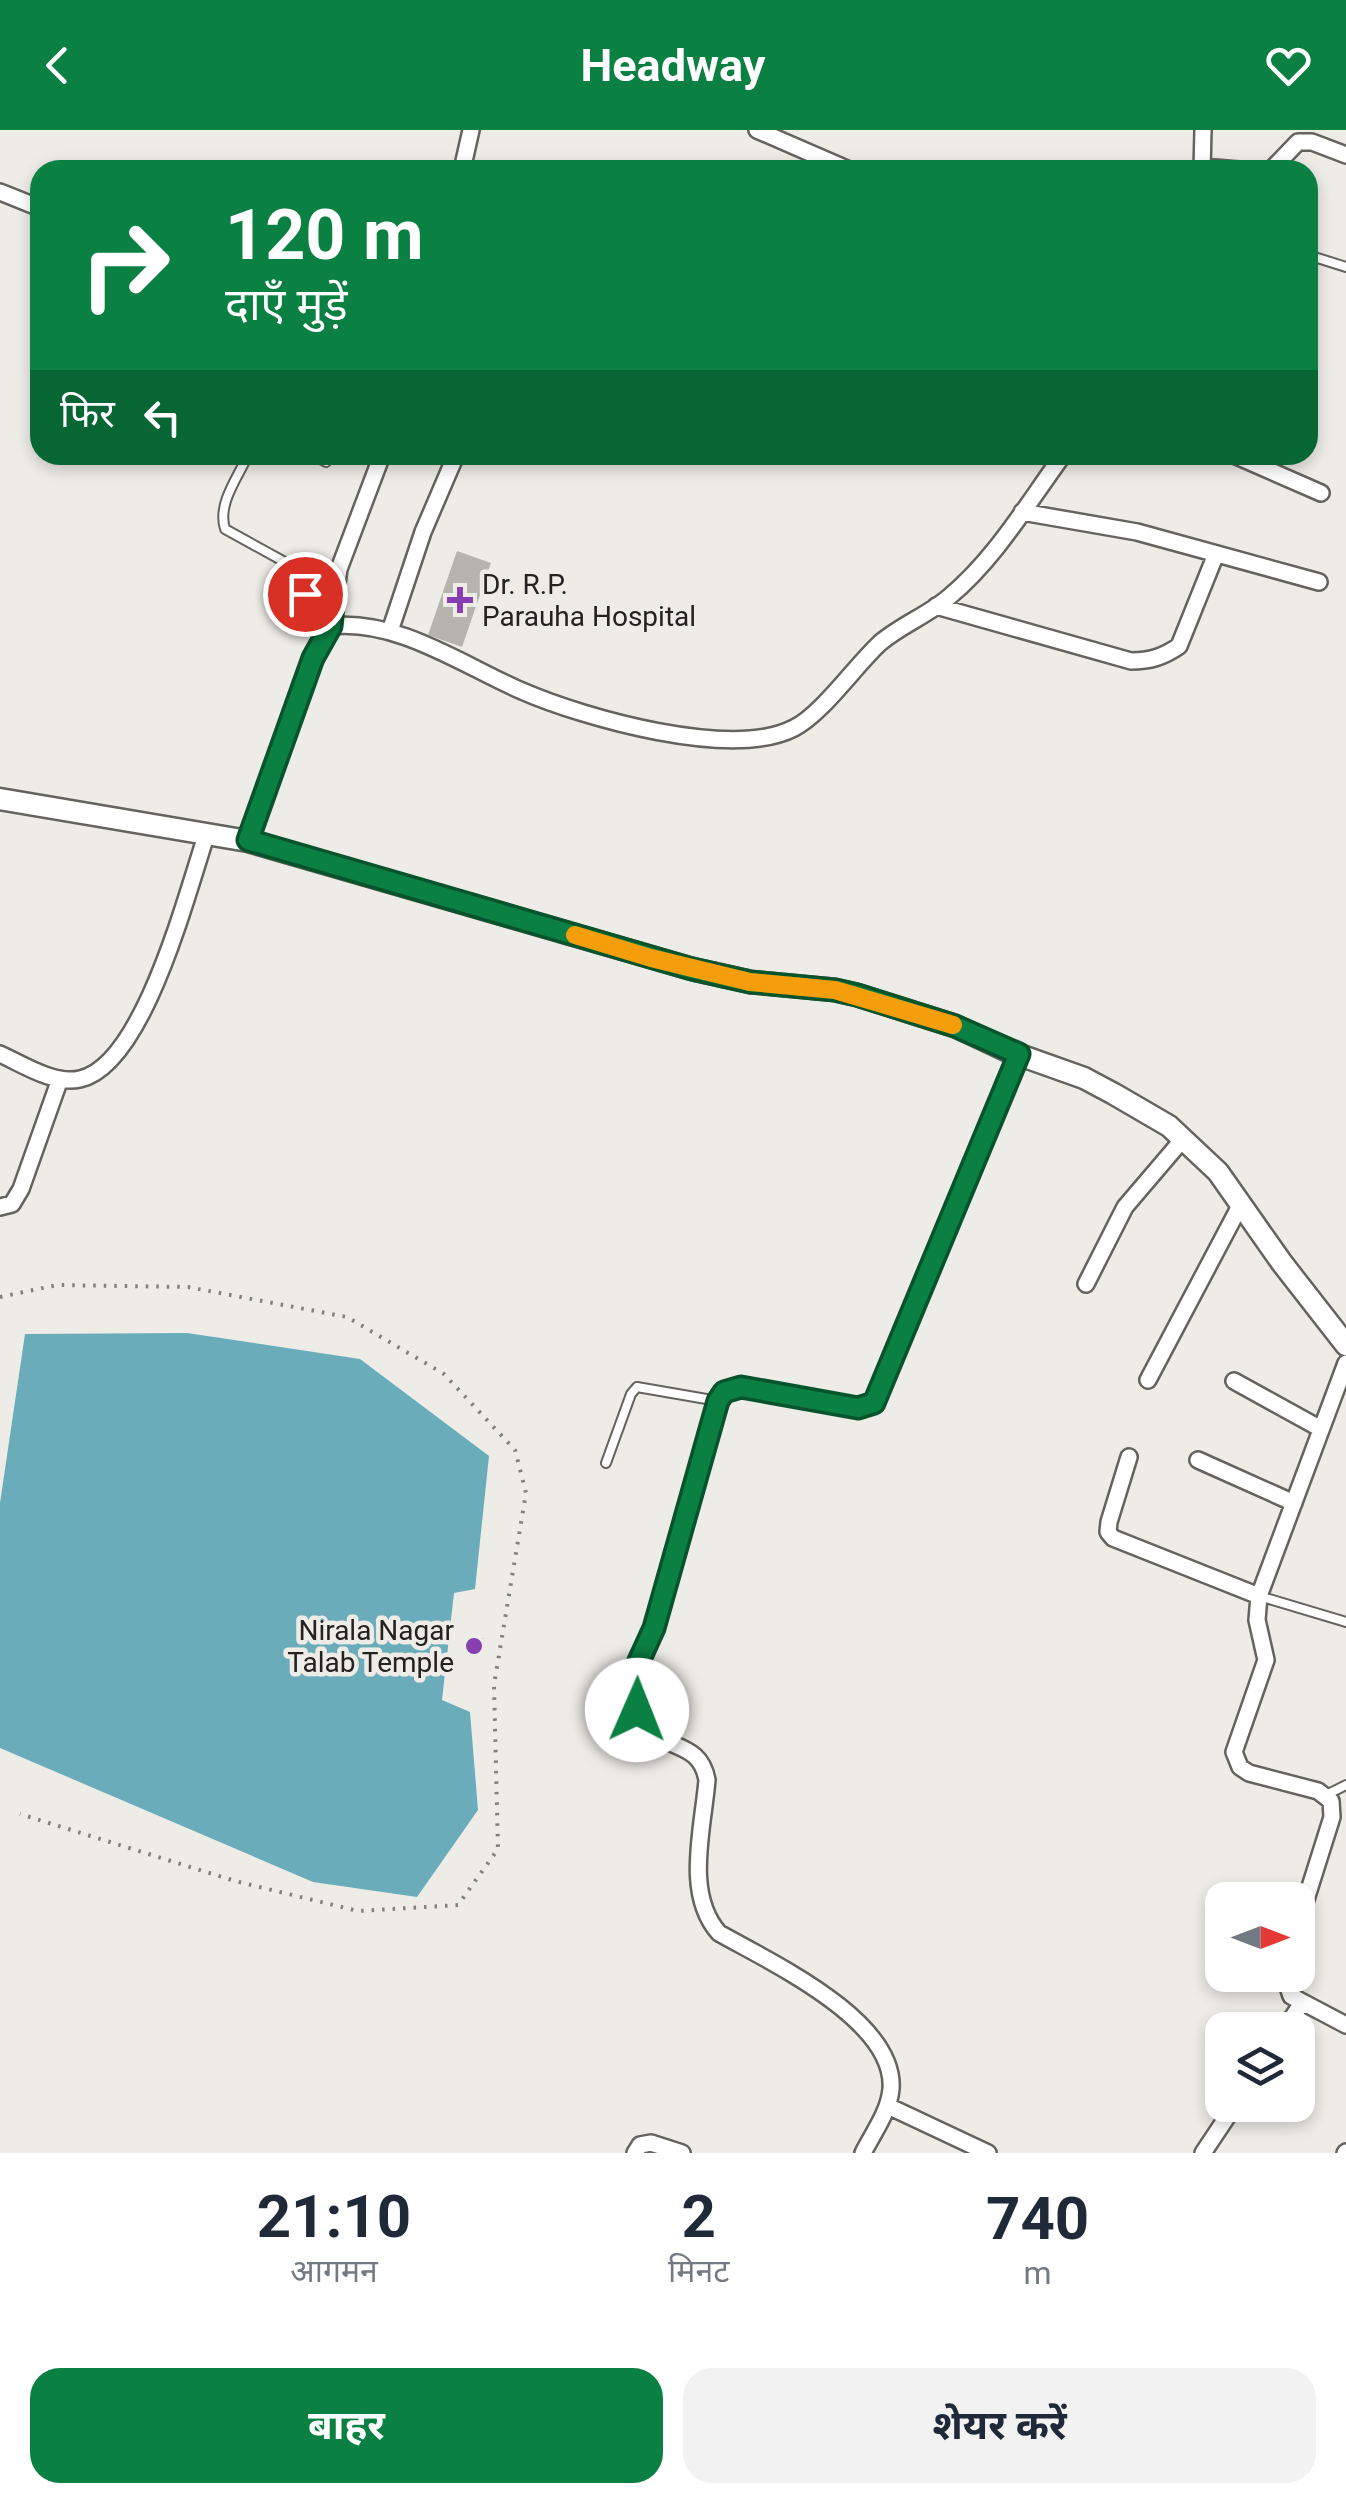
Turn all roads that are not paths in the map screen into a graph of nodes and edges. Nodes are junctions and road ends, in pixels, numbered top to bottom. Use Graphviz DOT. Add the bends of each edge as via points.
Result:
graph roads {
  1 [pos="471,130"];
  2 [pos="758,130"];
  3 [pos="1202,131"];
  4 [pos="1346,156"];
  5 [pos="464,160"];
  6 [pos="826,160"];
  7 [pos="1202,160"];
  8 [pos="1280,160"];
  9 [pos="0,192"];
  10 [pos="30,204"];
  11 [pos="1318,257"];
  12 [pos="1346,267"];
  13 [pos="243,465"];
  14 [pos="378,465"];
  15 [pos="452,465"];
  16 [pos="1056,465"];
  17 [pos="1258,465"];
  18 [pos="1321,492"];
  19 [pos="1022,512"];
  20 [pos="1216,554"];
  21 [pos="1319,582"];
  22 [pos="333,605"];
  23 [pos="936,606"];
  24 [pos="331,626"];
  25 [pos="390,631"];
  26 [pos="0,799"];
  27 [pos="206,834"];
  28 [pos="248,840"];
  29 [pos="1013,1053"];
  30 [pos="0,1054"];
  31 [pos="60,1079"];
  32 [pos="1183,1140"];
  33 [pos="1240,1204"];
  34 [pos="0,1207"];
  35 [pos="1086,1284"];
  36 [pos="1346,1345"];
  37 [pos="1346,1363"];
  38 [pos="1148,1380"];
  39 [pos="1234,1382"];
  40 [pos="718,1401"];
  41 [pos="1322,1429"];
  42 [pos="1129,1457"];
  43 [pos="1198,1460"];
  44 [pos="606,1462"];
  45 [pos="1294,1503"];
  46 [pos="1260,1596"];
  47 [pos="1346,1622"];
  48 [pos="1346,1785"];
  49 [pos="1326,1795"];
  50 [pos="1312,1882"];
  51 [pos="1290,1992"];
  52 [pos="1302,2003"];
  53 [pos="1296,2012"];
  54 [pos="1346,2025"];
  55 [pos="888,2106"];
  56 [pos="1224,2122"];
  57 [pos="635,2153"];
  58 [pos="682,2153"];
  59 [pos="863,2153"];
  60 [pos="988,2153"];
  61 [pos="1203,2153"];
  1 -- 5 [label="street"];
  2 -- 6 [label="street"];
  3 -- 7 [label="street"];
  4 -- 8 [label="street" via="1298,142"];
  9 -- 10 [label="street"];
  11 -- 12 [label="lane"];
  13 -- 22 [label="lane" via="224,505 225,529 283,562 299,589"];
  14 -- 22 [label="street"];
  15 -- 25 [label="street"];
  16 -- 19 [label="street"];
  17 -- 18 [label="street"];
  19 -- 20 [label="street" via="1094,522"];
  19 -- 23 [label="street" via="979,567"];
  20 -- 21 [label="street"];
  20 -- 23 [label="street" via="1178,646 1147,661"];
  22 -- 24 [label="street"];
  23 -- 25 [label="street" via="882,641 798,727 748,740 678,735 593,717"];
  24 -- 25 [label="street"];
  24 -- 28 [label="street" via="313,658"];
  26 -- 27 [label="street"];
  27 -- 28 [label="street"];
  27 -- 31 [label="street" via="133,1032 98,1072"];
  28 -- 29 [label="street" via="678,966 835,990 955,1026"];
  29 -- 32 [label="street" via="1084,1078"];
  29 -- 40 [label="street" via="874,1403 858,1408 741,1387"];
  30 -- 31 [label="street"];
  31 -- 34 [label="street" via="22,1189 12,1204"];
  32 -- 33 [label="street"];
  32 -- 35 [label="street" via="1124,1207"];
  33 -- 36 [label="street"];
  33 -- 38 [label="street"];
  37 -- 41 [label="street"];
  39 -- 41 [label="street"];
  40 -- 44 [label="lane" via="637,1387"];
  40 -- 55 [label="street" via="654,1628 634,1672 633,1695 649,1732 705,1767 698,1880 709,1922 847,2012 886,2059"];
  41 -- 45 [label="street"];
  42 -- 46 [label="street" via="1108,1522 1112,1538"];
  43 -- 45 [label="street"];
  45 -- 46 [label="street"];
  46 -- 47 [label="lane"];
  46 -- 49 [label="street" via="1257,1620 1266,1660 1236,1742 1236,1761 1249,1773"];
  48 -- 49 [label="lane"];
  49 -- 50 [label="street" via="1332,1817"];
  51 -- 52 [label="street"];
  52 -- 53 [label="street"];
  52 -- 54 [label="street"];
  55 -- 59 [label="street"];
  55 -- 60 [label="street"];
  56 -- 61 [label="street"];
  57 -- 58 [label="street" via="652,2143"];
}
